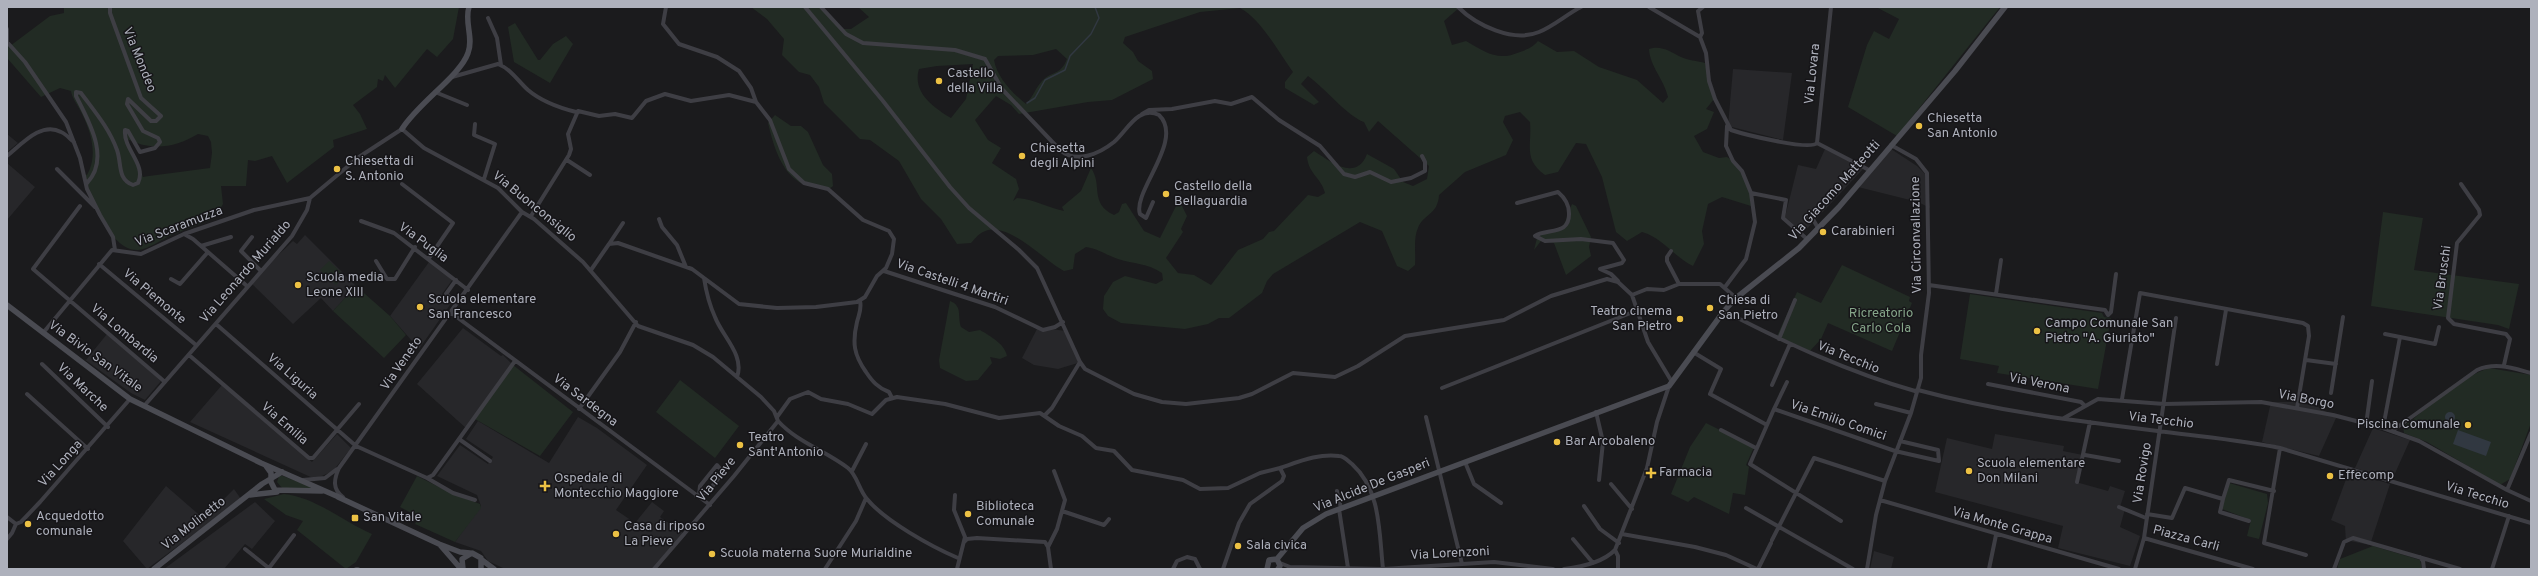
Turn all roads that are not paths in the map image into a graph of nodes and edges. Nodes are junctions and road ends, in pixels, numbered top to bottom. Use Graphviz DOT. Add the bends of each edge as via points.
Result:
graph roads {
  1 [pos="110,7"];
  2 [pos="469,7"];
  3 [pos="666,7"];
  4 [pos="805,7"];
  5 [pos="821,7"];
  6 [pos="1458,7"];
  7 [pos="1581,7"];
  8 [pos="1649,7"];
  9 [pos="1703,7"];
  10 [pos="1830,7"];
  11 [pos="2005,7"];
  12 [pos="488,18"];
  13 [pos="7,29"];
  14 [pos="1700,37"];
  15 [pos="501,65"];
  16 [pos="448,79"];
  17 [pos="434,92"];
  18 [pos="756,102"];
  19 [pos="467,105"];
  20 [pos="576,112"];
  21 [pos="1142,115"];
  22 [pos="475,124"];
  23 [pos="1727,126"];
  24 [pos="402,129"];
  25 [pos="74,142"];
  26 [pos="1817,143"];
  27 [pos="1891,145"];
  28 [pos="7,156"];
  29 [pos="1422,156"];
  30 [pos="566,160"];
  31 [pos="57,169"];
  32 [pos="1869,170"];
  33 [pos="590,175"];
  34 [pos="484,179"];
  35 [pos="87,183"];
  36 [pos="402,184"];
  37 [pos="2461,184"];
  38 [pos="1751,193"];
  39 [pos="310,198"];
  40 [pos="1153,202"];
  41 [pos="1517,203"];
  42 [pos="80,206"];
  43 [pos="96,209"];
  44 [pos="522,212"];
  45 [pos="531,216"];
  46 [pos="1807,217"];
  47 [pos="659,219"];
  48 [pos="361,221"];
  49 [pos="623,223"];
  50 [pos="1815,224"];
  51 [pos="184,234"];
  52 [pos="231,237"];
  53 [pos="252,237"];
  54 [pos="1807,239"];
  55 [pos="609,244"];
  56 [pos="201,246"];
  57 [pos="415,247"];
  58 [pos="115,250"];
  59 [pos="1671,251"];
  60 [pos="208,252"];
  61 [pos="429,258"];
  62 [pos="2001,260"];
  63 [pos="376,261"];
  64 [pos="99,264"];
  65 [pos="686,267"];
  66 [pos="260,270"];
  67 [pos="591,270"];
  68 [pos="884,271"];
  69 [pos="2116,274"];
  70 [pos="704,278"];
  71 [pos="171,279"];
  72 [pos="456,280"];
  73 [pos="1618,282"];
  74 [pos="1679,284"];
  75 [pos="1929,285"];
  76 [pos="247,286"];
  77 [pos="1725,287"];
  78 [pos="468,290"];
  79 [pos="1996,294"];
  80 [pos="1632,295"];
  81 [pos="1736,298"];
  82 [pos="1795,300"];
  83 [pos="70,301"];
  84 [pos="860,301"];
  85 [pos="457,303"];
  86 [pos="7,305"];
  87 [pos="1638,310"];
  88 [pos="2226,310"];
  89 [pos="1724,311"];
  90 [pos="450,312"];
  91 [pos="2343,316"];
  92 [pos="2176,318"];
  93 [pos="636,322"];
  94 [pos="1063,322"];
  95 [pos="216,324"];
  96 [pos="2439,327"];
  97 [pos="43,333"];
  98 [pos="2385,334"];
  99 [pos="2400,337"];
  100 [pos="1779,339"];
  101 [pos="1790,344"];
  102 [pos="196,345"];
  103 [pos="1692,352"];
  104 [pos="189,355"];
  105 [pos="2306,360"];
  106 [pos="515,361"];
  107 [pos="1080,362"];
  108 [pos="42,364"];
  109 [pos="2216,364"];
  110 [pos="2336,364"];
  111 [pos="2504,365"];
  112 [pos="2531,373"];
  113 [pos="738,377"];
  114 [pos="2372,381"];
  115 [pos="165,382"];
  116 [pos="1788,382"];
  117 [pos="1671,384"];
  118 [pos="1988,384"];
  119 [pos="1772,385"];
  120 [pos="1442,388"];
  121 [pos="1918,390"];
  122 [pos="2331,393"];
  123 [pos="27,394"];
  124 [pos="892,398"];
  125 [pos="130,399"];
  126 [pos="2122,399"];
  127 [pos="360,404"];
  128 [pos="1876,404"];
  129 [pos="2164,404"];
  130 [pos="144,406"];
  131 [pos="2085,406"];
  132 [pos="2297,408"];
  133 [pos="1774,409"];
  134 [pos="580,410"];
  135 [pos="1596,412"];
  136 [pos="1911,413"];
  137 [pos="1045,415"];
  138 [pos="1426,417"];
  139 [pos="2064,418"];
  140 [pos="777,419"];
  141 [pos="2090,422"];
  142 [pos="1767,425"];
  143 [pos="2366,425"];
  144 [pos="108,427"];
  145 [pos="2383,428"];
  146 [pos="337,430"];
  147 [pos="1721,430"];
  148 [pos="2392,431"];
  149 [pos="2160,432"];
  150 [pos="2531,433"];
  151 [pos="459,440"];
  152 [pos="1900,441"];
  153 [pos="866,444"];
  154 [pos="356,446"];
  155 [pos="1756,448"];
  156 [pos="2280,448"];
  157 [pos="88,449"];
  158 [pos="1895,451"];
  159 [pos="2085,455"];
  160 [pos="490,461"];
  161 [pos="2119,461"];
  162 [pos="1465,462"];
  163 [pos="261,463"];
  164 [pos="339,468"];
  165 [pos="1280,468"];
  166 [pos="1054,471"];
  167 [pos="1440,471"];
  168 [pos="282,472"];
  169 [pos="852,472"];
  170 [pos="271,478"];
  171 [pos="427,478"];
  172 [pos="301,479"];
  173 [pos="1599,480"];
  174 [pos="1885,481"];
  175 [pos="2077,482"];
  176 [pos="1611,484"];
  177 [pos="2508,490"];
  178 [pos="1338,491"];
  179 [pos="2274,491"];
  180 [pos="281,492"];
  181 [pos="1797,492"];
  182 [pos="248,495"];
  183 [pos="954,495"];
  184 [pos="698,496"];
  185 [pos="1373,496"];
  186 [pos="866,498"];
  187 [pos="344,499"];
  188 [pos="2223,499"];
  189 [pos="475,500"];
  190 [pos="1880,500"];
  191 [pos="2531,500"];
  192 [pos="1501,503"];
  193 [pos="710,505"];
  194 [pos="1584,506"];
  195 [pos="2119,507"];
  196 [pos="1746,508"];
  197 [pos="1340,509"];
  198 [pos="1632,509"];
  199 [pos="1062,511"];
  200 [pos="2146,516"];
  201 [pos="2508,516"];
  202 [pos="7,517"];
  203 [pos="1109,519"];
  204 [pos="1841,521"];
  205 [pos="2249,521"];
  206 [pos="2531,523"];
  207 [pos="16,524"];
  208 [pos="1780,526"];
  209 [pos="1622,534"];
  210 [pos="294,535"];
  211 [pos="1996,535"];
  212 [pos="2144,538"];
  213 [pos="7,539"];
  214 [pos="1573,539"];
  215 [pos="964,542"];
  216 [pos="1619,542"];
  217 [pos="439,544"];
  218 [pos="1048,547"];
  219 [pos="245,549"];
  220 [pos="1615,550"];
  221 [pos="470,553"];
  222 [pos="2306,555"];
  223 [pos="2419,556"];
  224 [pos="958,558"];
  225 [pos="482,560"];
  226 [pos="1279,561"];
  227 [pos="2434,561"];
  228 [pos="1593,563"];
  229 [pos="1462,564"];
  230 [pos="1414,566"];
  231 [pos="270,568"];
  232 [pos="1268,568"];
  233 [pos="1348,568"];
  234 [pos="1536,568"];
  235 [pos="154,569"];
  236 [pos="462,569"];
  237 [pos="481,569"];
  238 [pos="494,569"];
  239 [pos="654,569"];
  240 [pos="825,569"];
  241 [pos="957,569"];
  242 [pos="1051,569"];
  243 [pos="1174,569"];
  244 [pos="1200,569"];
  245 [pos="1223,569"];
  246 [pos="1278,569"];
  247 [pos="1383,569"];
  248 [pos="1394,569"];
  249 [pos="1408,569"];
  250 [pos="1553,569"];
  251 [pos="1564,569"];
  252 [pos="1618,569"];
  253 [pos="1757,569"];
  254 [pos="1853,569"];
  255 [pos="1867,569"];
  256 [pos="1989,569"];
  257 [pos="2119,569"];
  258 [pos="2135,569"];
  259 [pos="2253,569"];
  260 [pos="2334,569"];
  261 [pos="2424,569"];
  262 [pos="2460,569"];
  263 [pos="2492,569"];
  1 -- 35 [label="street, Via Mondeo" via="142,98 161,116 156,121 151,121 128,99 127,106 142,131 158,138 160,142 154,148 140,152 128,130 125,130 128,148 140,171 138,183 128,183 122,175 118,150 108,127 81,93 76,92 93,129 95,142 96,165"];
  2 -- 16 [label="street" via="469,52"];
  3 -- 18 [label="street" via="663,24 675,41 687,48 717,57 735,68 748,84"];
  4 -- 94 [label="street" via="883,100 958,196 1037,268"];
  5 -- 21 [label="street" via="846,34 863,43 948,49 985,59 1002,89 1060,150 1070,156 1085,157 1110,145"];
  6 -- 7 [label="street" via="1478,23 1504,32 1527,35 1540,32"];
  8 -- 14 [label="street"];
  9 -- 14 [label="street" via="1698,11 1702,33"];
  10 -- 26 [label="street, Via Lovara"];
  11 -- 27 [label="street, Via Giacomo Matteotti" via="1955,71"];
  12 -- 15 [label="street" via="497,38"];
  13 -- 25 [label="street" via="7,42 25,62 60,111"];
  14 -- 23 [label="street" via="1706,53 1713,94"];
  15 -- 16 [label="street" via="491,64"];
  15 -- 20 [label="street" via="543,100"];
  16 -- 17 [label="street"];
  17 -- 19 [label="street"];
  17 -- 24 [label="street" via="414,112"];
  18 -- 20 [label="street" via="729,95 689,101 665,94 646,101 632,118 618,114 599,116"];
  18 -- 68 [label="street" via="770,120 786,165 796,176 808,184 828,189 859,217 891,233 893,248"];
  20 -- 30 [label="street" via="568,134 571,149"];
  21 -- 29 [label="street" via="1148,110 1172,109 1215,101 1229,104 1252,97 1279,120 1320,146 1339,169 1349,176 1357,177 1370,172 1387,181 1402,181 1425,171"];
  21 -- 40 [label="street" via="1159,115 1166,129 1159,163 1141,201 1140,214 1146,218"];
  22 -- 34 [label="street" via="474,135 495,144"];
  23 -- 26 [label="street" via="1736,132 1797,145 1810,146"];
  23 -- 38 [label="street" via="1726,146 1733,161 1742,171"];
  24 -- 34 [label="street, Via Buonconsiglio" via="424,148"];
  24 -- 39 [label="street" via="359,157"];
  25 -- 28 [label="street" via="61,132 47,129 32,136"];
  25 -- 35 [label="street"];
  26 -- 32 [label="street"];
  27 -- 32 [label="street, Via Giacomo Matteotti"];
  27 -- 75 [label="street, Via Circonvallazione" via="1916,159 1927,173"];
  30 -- 33 [label="street"];
  30 -- 45 [label="street"];
  31 -- 43 [label="street"];
  32 -- 50 [label="street, Via Giacomo Matteotti"];
  34 -- 44 [label="street, Via Buonconsiglio" via="498,188"];
  35 -- 43 [label="street"];
  36 -- 61 [label="street" via="453,223"];
  37 -- 111 [label="street, Via Bruschi" via="2480,210 2480,215 2457,243 2448,318 2454,324 2506,334 2510,339"];
  38 -- 54 [label="street" via="1786,200 1783,218"];
  38 -- 77 [label="street" via="1756,222 1746,259"];
  39 -- 51 [label="street, Via Scaramuzza" via="262,208"];
  39 -- 66 [label="street, Via Leonardo Murialdo" via="298,228"];
  41 -- 73 [label="street" via="1558,192 1564,197 1569,208 1570,219 1564,227 1555,232 1539,233 1535,236 1545,241 1581,239 1613,243 1624,260 1622,263 1600,269 1611,274"];
  42 -- 83 [label="street, Via Lombardia" via="32,267"];
  43 -- 58 [label="street" via="113,236"];
  44 -- 45 [label="street, Via Buonconsiglio"];
  44 -- 78 [label="street, Via Veneto"];
  45 -- 67 [label="street, Via Buonconsiglio"];
  46 -- 50 [label="street"];
  47 -- 65 [label="street" via="662,227 677,245"];
  48 -- 57 [label="street, Via Puglia" via="371,222 394,233"];
  49 -- 55 [label="street"];
  50 -- 54 [label="street, Via Giacomo Matteotti"];
  51 -- 56 [label="street"];
  51 -- 58 [label="street, Via Scaramuzza" via="141,254"];
  52 -- 56 [label="street"];
  53 -- 66 [label="street" via="241,251"];
  54 -- 81 [label="street, Via Giacomo Matteotti"];
  55 -- 65 [label="street" via="621,243"];
  55 -- 67 [label="street"];
  56 -- 60 [label="street"];
  57 -- 61 [label="street, Via Puglia"];
  57 -- 63 [label="street" via="395,279 387,279"];
  58 -- 64 [label="street" via="109,252"];
  59 -- 74 [label="street" via="1667,261"];
  60 -- 71 [label="street" via="180,284"];
  60 -- 76 [label="street"];
  61 -- 72 [label="street, Via Puglia"];
  62 -- 79 [label="street"];
  64 -- 83 [label="street"];
  64 -- 102 [label="street, Via Piemonte"];
  65 -- 70 [label="street"];
  66 -- 76 [label="street, Via Leonardo Murialdo"];
  67 -- 93 [label="street, Via Buonconsiglio"];
  68 -- 84 [label="street, Via Castelli 4 Martiri"];
  68 -- 94 [label="street, Via Castelli 4 Martiri" via="995,307 1043,330"];
  69 -- 79 [label="street" via="2112,312 2108,315 2105,310"];
  70 -- 84 [label="street" via="730,299 742,305 806,307"];
  70 -- 113 [label="street" via="715,319 737,357 740,371"];
  72 -- 78 [label="street, Via Puglia"];
  72 -- 85 [label="street" via="446,294"];
  73 -- 80 [label="street"];
  73 -- 107 [label="street" via="1607,278 1598,280 1551,296 1515,316 1494,322 1406,336 1335,377 1293,373 1239,398 1186,404 1162,402 1134,394 1093,373"];
  74 -- 77 [label="street" via="1720,284"];
  74 -- 80 [label="street" via="1664,290 1647,289"];
  75 -- 79 [label="street"];
  75 -- 121 [label="street, Via Circonvallazione"];
  76 -- 95 [label="street, Via Leonardo Murialdo"];
  77 -- 81 [label="street"];
  78 -- 85 [label="street, Via Veneto"];
  80 -- 87 [label="street"];
  81 -- 89 [label="street, Via Giacomo Matteotti"];
  82 -- 100 [label="street"];
  83 -- 97 [label="street"];
  83 -- 115 [label="street, Via Lombardia"];
  84 -- 124 [label="street" via="853,346 855,354 872,380 881,389 889,392"];
  85 -- 90 [label="street, Via Veneto"];
  86 -- 97 [label="street, Via Bivio San Vitale"];
  87 -- 117 [label="street" via="1648,342"];
  87 -- 120 [label="street"];
  88 -- 105 [label="street" via="2308,326"];
  88 -- 109 [label="street"];
  88 -- 126 [label="street" via="2140,293"];
  89 -- 100 [label="street, Via Tecchio"];
  89 -- 103 [label="street, Via Giacomo Matteotti"];
  90 -- 106 [label="street, Via Sardegna"];
  90 -- 154 [label="street, Via Veneto"];
  91 -- 110 [label="street"];
  92 -- 129 [label="street, Via Rovigo"];
  93 -- 113 [label="street, Via Buonconsiglio" via="638,326 649,331 693,344"];
  93 -- 134 [label="street" via="620,352"];
  94 -- 107 [label="street"];
  95 -- 102 [label="street, Via Leonardo Murialdo"];
  95 -- 146 [label="street, Via Liguria"];
  96 -- 99 [label="street" via="2435,344"];
  97 -- 125 [label="street, Via Bivio San Vitale"];
  98 -- 99 [label="street"];
  99 -- 145 [label="street"];
  100 -- 101 [label="street, Via Tecchio"];
  101 -- 119 [label="street"];
  101 -- 121 [label="street, Via Tecchio" via="1882,382"];
  102 -- 104 [label="street, Via Leonardo Murialdo"];
  103 -- 117 [label="street, Via Giacomo Matteotti"];
  103 -- 142 [label="street" via="1721,369 1710,394"];
  104 -- 115 [label="street, Via Leonardo Murialdo"];
  104 -- 146 [label="street, Via Emilia" via="309,458 313,458"];
  105 -- 110 [label="street"];
  105 -- 132 [label="street"];
  106 -- 134 [label="street, Via Sardegna"];
  106 -- 151 [label="street"];
  107 -- 137 [label="street"];
  108 -- 144 [label="street, Via Marche"];
  110 -- 122 [label="street"];
  111 -- 112 [label="street"];
  111 -- 148 [label="street" via="2486,366 2477,370"];
  113 -- 140 [label="street, Via Buonconsiglio" via="764,401"];
  114 -- 143 [label="street"];
  115 -- 130 [label="street, Via Leonardo Murialdo"];
  116 -- 133 [label="street, Via Emilio Comici"];
  117 -- 135 [label="street, Via Alcide De Gasperi"];
  117 -- 198 [label="street" via="1657,422 1647,468"];
  118 -- 131 [label="street, Via Verona" via="2081,402"];
  121 -- 136 [label="street, Via Circonvallazione"];
  121 -- 139 [label="street, Via Tecchio" via="1963,402"];
  123 -- 157 [label="street"];
  124 -- 137 [label="street" via="945,404 999,418 1023,413"];
  124 -- 140 [label="street, Via Pieve" via="886,400 872,414 848,404 821,399 808,392 790,399"];
  125 -- 130 [label="street, Via Bivio San Vitale"];
  125 -- 144 [label="street, Via Longa"];
  126 -- 129 [label="street, Via Borgo"];
  126 -- 131 [label="street, Via Borgo" via="2098,399"];
  127 -- 146 [label="street, Via Emilia"];
  128 -- 136 [label="street"];
  129 -- 132 [label="street, Via Borgo" via="2261,402"];
  129 -- 149 [label="street, Via Rovigo"];
  130 -- 163 [label="street, Via Bivio San Vitale"];
  131 -- 139 [label="street, Via Borgo"];
  132 -- 143 [label="street, Via Borgo"];
  133 -- 142 [label="street, Via Emilio Comici"];
  133 -- 158 [label="street, Via Emilio Comici"];
  134 -- 184 [label="street, Via Sardegna"];
  135 -- 162 [label="street, Via Alcide De Gasperi"];
  135 -- 173 [label="street" via="1603,442"];
  136 -- 152 [label="street, Via Circonvallazione"];
  137 -- 165 [label="street" via="1059,426 1082,436 1096,448 1114,451 1132,470 1183,480 1200,489 1228,488 1260,473"];
  138 -- 167 [label="street"];
  139 -- 141 [label="street, Via Tecchio"];
  140 -- 169 [label="street, Via Buonconsiglio" via="804,442"];
  140 -- 193 [label="street, Via Pieve"];
  141 -- 149 [label="street, Via Tecchio"];
  141 -- 159 [label="street"];
  142 -- 155 [label="street, Via Emilio Comici"];
  143 -- 145 [label="street, Via Borgo"];
  144 -- 157 [label="street, Via Longa"];
  145 -- 148 [label="street, Via Borgo"];
  146 -- 154 [label="street, Via Liguria"];
  147 -- 155 [label="street"];
  148 -- 177 [label="street, Via Borgo" via="2419,441"];
  149 -- 156 [label="street, Via Tecchio" via="2239,439"];
  149 -- 200 [label="street, Via Rovigo"];
  150 -- 177 [label="street"];
  151 -- 160 [label="street"];
  151 -- 171 [label="street" via="433,475"];
  152 -- 158 [label="street, Via Circonvallazione"];
  152 -- 158 [label="street" via="1938,450 1939,461"];
  153 -- 169 [label="street"];
  154 -- 164 [label="street, Via Veneto"];
  154 -- 171 [label="street, Via Liguria"];
  155 -- 181 [label="street, Via Emilio Comici" via="1750,464"];
  156 -- 179 [label="street"];
  156 -- 201 [label="street, Via Tecchio"];
  157 -- 207 [label="street, Via Longa" via="22,522"];
  158 -- 174 [label="street, Via Circonvallazione"];
  159 -- 161 [label="street"];
  159 -- 175 [label="street"];
  162 -- 167 [label="street, Via Alcide De Gasperi"];
  162 -- 192 [label="street" via="1474,484"];
  163 -- 168 [label="street, Via Bivio San Vitale"];
  163 -- 170 [label="street" via="269,469"];
  164 -- 172 [label="street, Via Veneto" via="325,478"];
  164 -- 187 [label="street, Via Veneto" via="334,479 335,487"];
  165 -- 185 [label="street" via="1308,459 1342,456 1363,475"];
  165 -- 245 [label="street" via="1284,476 1282,481 1250,504 1239,523"];
  166 -- 199 [label="street" via="1065,500"];
  167 -- 185 [label="street, Via Alcide De Gasperi"];
  167 -- 229 [label="street"];
  168 -- 170 [label="street"];
  168 -- 172 [label="street, Via Bivio San Vitale"];
  169 -- 186 [label="street"];
  170 -- 180 [label="street" via="272,488"];
  170 -- 182 [label="street, Via Molinetto"];
  171 -- 189 [label="street, Via Liguria"];
  172 -- 187 [label="street, Via Bivio San Vitale"];
  174 -- 181 [label="street" via="1814,458"];
  174 -- 190 [label="street, Via Circonvallazione"];
  176 -- 198 [label="street"];
  177 -- 191 [label="street, Via Borgo"];
  178 -- 197 [label="street"];
  179 -- 188 [label="street" via="2228,480"];
  179 -- 222 [label="street" via="2264,543"];
  180 -- 182 [label="street"];
  180 -- 187 [label="street, Via Bivio San Vitale" via="320,491"];
  181 -- 204 [label="street"];
  181 -- 208 [label="street"];
  182 -- 235 [label="street, Via Molinetto"];
  183 -- 215 [label="street" via="954,510 964,534"];
  184 -- 184 [label="street" via="700,486 717,465 723,472 708,492"];
  184 -- 193 [label="street, Via Sardegna"];
  185 -- 197 [label="street, Via Alcide De Gasperi"];
  185 -- 247 [label="street"];
  186 -- 224 [label="street" via="880,512 923,540"];
  186 -- 240 [label="street" via="856,521"];
  187 -- 217 [label="street, Via Bivio San Vitale"];
  188 -- 200 [label="street" via="2184,488 2172,518"];
  188 -- 205 [label="street" via="2220,512"];
  190 -- 211 [label="street, Via Monte Grappa"];
  190 -- 255 [label="street, Via Circonvallazione"];
  193 -- 239 [label="street, Via Pieve"];
  194 -- 216 [label="street" via="1600,529"];
  195 -- 200 [label="street, Via Rovigo"];
  196 -- 208 [label="street"];
  197 -- 226 [label="street, Via Alcide De Gasperi" via="1303,528"];
  197 -- 233 [label="street"];
  198 -- 209 [label="street"];
  199 -- 203 [label="street" via="1104,524"];
  199 -- 218 [label="street"];
  200 -- 212 [label="street, Via Rovigo"];
  201 -- 206 [label="street, Via Tecchio"];
  201 -- 263 [label="street"];
  202 -- 207 [label="street"];
  207 -- 213 [label="street, Via Longa"];
  208 -- 253 [label="street"];
  208 -- 254 [label="street"];
  209 -- 216 [label="street"];
  209 -- 253 [label="street" via="1726,555"];
  210 -- 231 [label="street"];
  211 -- 256 [label="street"];
  211 -- 257 [label="street, Via Monte Grappa"];
  212 -- 258 [label="street, Piazza Carli"];
  212 -- 259 [label="street, Piazza Carli"];
  214 -- 228 [label="street"];
  215 -- 218 [label="street" via="972,538 1015,539 1045,542"];
  215 -- 224 [label="street"];
  216 -- 220 [label="street"];
  217 -- 221 [label="street, Via Bivio San Vitale"];
  217 -- 236 [label="street, Via Bivio San Vitale"];
  218 -- 242 [label="street"];
  219 -- 231 [label="street"];
  220 -- 228 [label="street" via="1609,556"];
  220 -- 252 [label="street" via="1618,556"];
  221 -- 225 [label="street, Via Bivio San Vitale" via="478,555"];
  221 -- 236 [label="street, Via Bivio San Vitale" via="462,559"];
  223 -- 227 [label="street"];
  223 -- 260 [label="street" via="2353,538 2344,542"];
  223 -- 261 [label="street"];
  224 -- 241 [label="street"];
  225 -- 237 [label="street"];
  225 -- 238 [label="street, Via Bivio San Vitale"];
  226 -- 232 [label="street" via="1272,559"];
  226 -- 233 [label="street, Via Lorenzoni" via="1290,567"];
  226 -- 246 [label="street"];
  227 -- 261 [label="street" via="2427,564"];
  227 -- 262 [label="street"];
  228 -- 251 [label="street"];
  229 -- 230 [label="street, Via Lorenzoni"];
  229 -- 234 [label="street, Via Lorenzoni" via="1494,562"];
  230 -- 248 [label="street, Via Lorenzoni"];
  230 -- 249 [label="street"];
  233 -- 247 [label="street, Via Lorenzoni"];
  234 -- 250 [label="street, Via Lorenzoni"];
  243 -- 244 [label="street" via="1177,561 1191,557"];
  247 -- 248 [label="street, Via Lorenzoni"];
}
